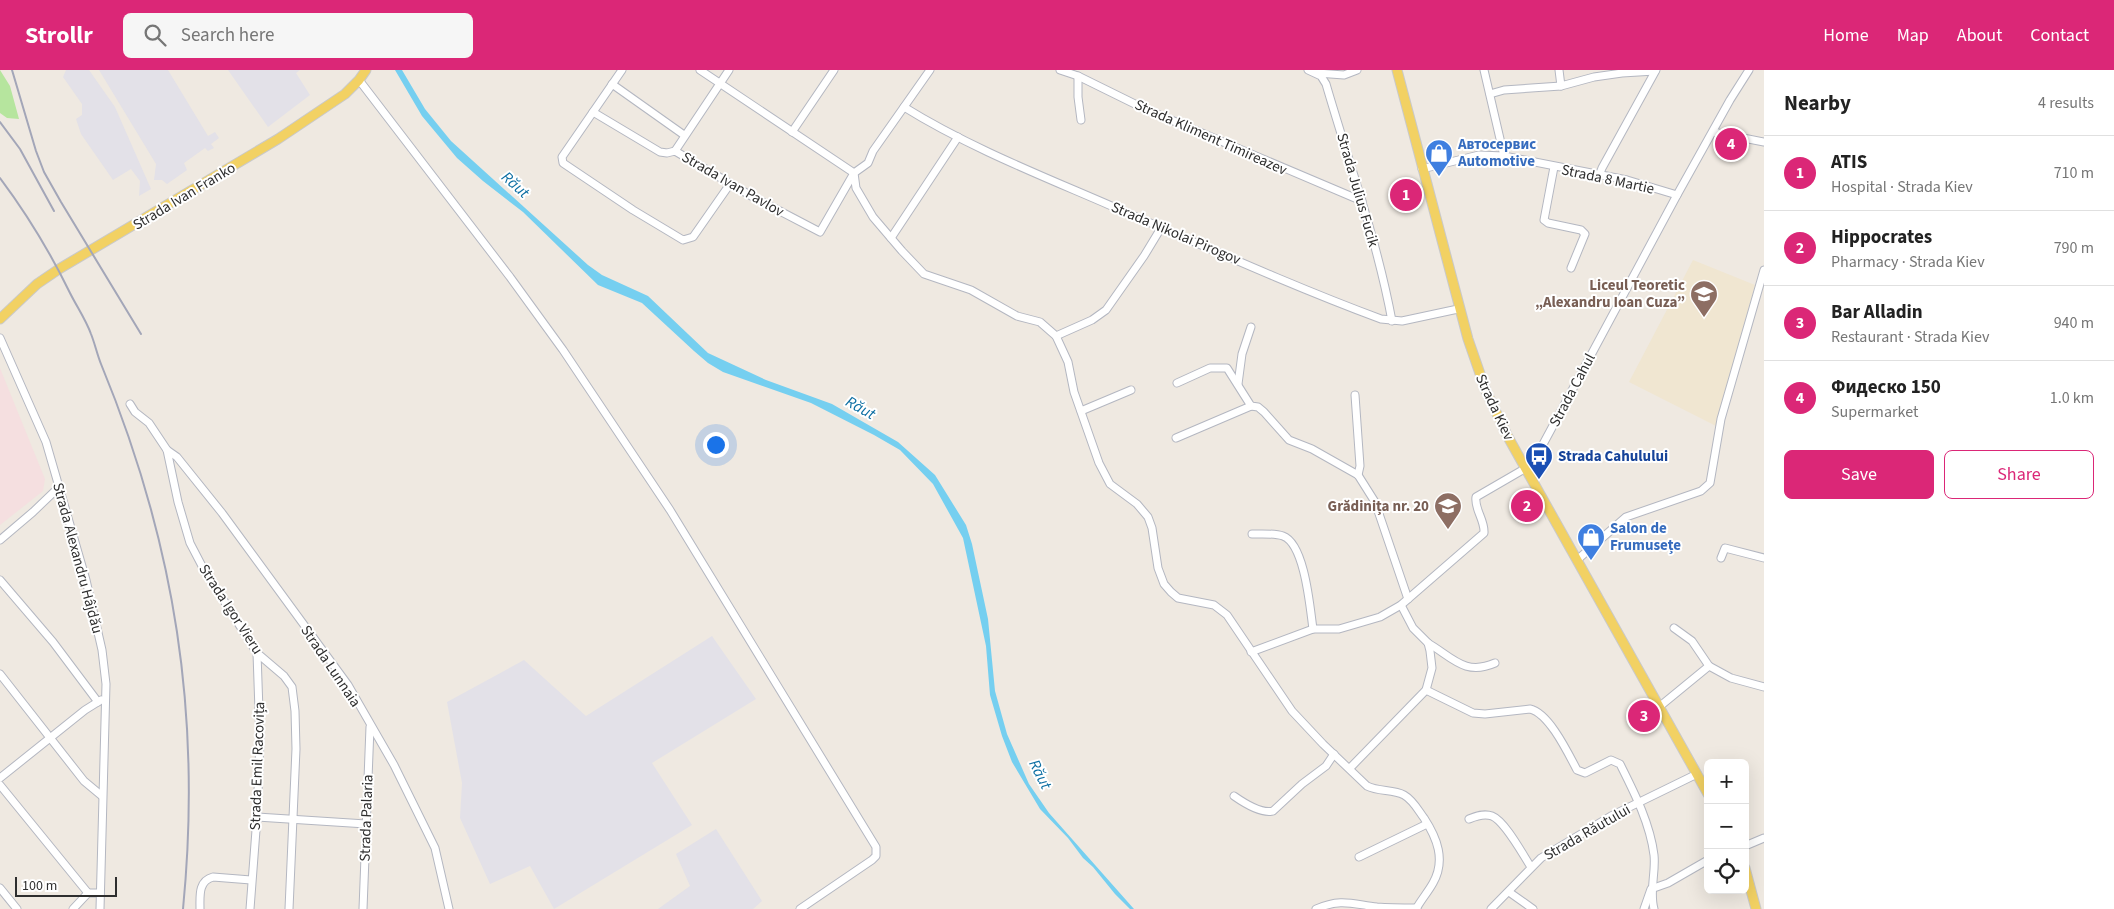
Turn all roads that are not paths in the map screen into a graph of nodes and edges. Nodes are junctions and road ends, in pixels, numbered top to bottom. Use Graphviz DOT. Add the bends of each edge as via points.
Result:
graph roads {
  1 [pos="366,70"];
  2 [pos="622,70"];
  3 [pos="700,70"];
  4 [pos="729,70"];
  5 [pos="834,70"];
  6 [pos="930,70"];
  7 [pos="1060,70"];
  8 [pos="1358,70"];
  9 [pos="1397,70"];
  10 [pos="1484,70"];
  11 [pos="1559,70"];
  12 [pos="1749,70"];
  13 [pos="1311,71"];
  14 [pos="1655,71"];
  15 [pos="1078,76"];
  16 [pos="359,80"];
  17 [pos="612,84"];
  18 [pos="719,84"];
  19 [pos="1561,86"];
  20 [pos="1490,94"];
  21 [pos="904,106"];
  22 [pos="593,112"];
  23 [pos="1081,120"];
  24 [pos="792,132"];
  25 [pos="1713,132"];
  26 [pos="684,135"];
  27 [pos="958,137"];
  28 [pos="1764,142"];
  29 [pos="675,150"];
  30 [pos="1504,156"];
  31 [pos="1554,167"];
  32 [pos="1422,169"];
  33 [pos="854,173"];
  34 [pos="1599,176"];
  35 [pos="730,184"];
  36 [pos="1677,195"];
  37 [pos="1362,202"];
  38 [pos="1161,228"];
  39 [pos="891,238"];
  40 [pos="1570,268"];
  41 [pos="1764,270"];
  42 [pos="1458,309"];
  43 [pos="0,319"];
  44 [pos="1392,321"];
  45 [pos="1251,327"];
  46 [pos="1056,336"];
  47 [pos="0,338"];
  48 [pos="1177,383"];
  49 [pos="1238,384"];
  50 [pos="1131,390"];
  51 [pos="1355,395"];
  52 [pos="130,404"];
  53 [pos="1250,406"];
  54 [pos="1080,411"];
  55 [pos="1176,438"];
  56 [pos="167,450"];
  57 [pos="1526,468"];
  58 [pos="1358,475"];
  59 [pos="58,488"];
  60 [pos="1252,534"];
  61 [pos="0,540"];
  62 [pos="1720,558"];
  63 [pos="1764,558"];
  64 [pos="1577,560"];
  65 [pos="0,580"];
  66 [pos="1408,599"];
  67 [pos="1401,605"];
  68 [pos="1674,628"];
  69 [pos="1312,629"];
  70 [pos="1428,643"];
  71 [pos="1251,652"];
  72 [pos="257,653"];
  73 [pos="1495,663"];
  74 [pos="1709,666"];
  75 [pos="0,674"];
  76 [pos="1764,687"];
  77 [pos="1426,690"];
  78 [pos="105,697"];
  79 [pos="98,702"];
  80 [pos="1659,707"];
  81 [pos="370,726"];
  82 [pos="51,738"];
  83 [pos="1334,754"];
  84 [pos="1350,768"];
  85 [pos="1697,774"];
  86 [pos="0,778"];
  87 [pos="0,784"];
  88 [pos="1704,787"];
  89 [pos="102,796"];
  90 [pos="1234,796"];
  91 [pos="1638,802"];
  92 [pos="257,817"];
  93 [pos="292,819"];
  94 [pos="1469,819"];
  95 [pos="366,824"];
  96 [pos="1428,824"];
  97 [pos="1764,838"];
  98 [pos="1749,844"];
  99 [pos="1359,857"];
  100 [pos="1704,862"];
  101 [pos="1531,867"];
  102 [pos="251,880"];
  103 [pos="1749,883"];
  104 [pos="0,888"];
  105 [pos="1652,889"];
  106 [pos="100,892"];
  107 [pos="1509,892"];
  108 [pos="88,894"];
  109 [pos="1416,908"];
  110 [pos="18,909"];
  111 [pos="73,909"];
  112 [pos="100,909"];
  113 [pos="200,909"];
  114 [pos="250,909"];
  115 [pos="289,909"];
  116 [pos="363,909"];
  117 [pos="449,909"];
  118 [pos="800,909"];
  119 [pos="1316,909"];
  120 [pos="1491,909"];
  121 [pos="1534,909"];
  122 [pos="1644,909"];
  123 [pos="1654,909"];
  124 [pos="1756,909"];
  1 -- 16 [label="main road, Strada Ivan Franko"];
  2 -- 17 [label="street"];
  3 -- 18 [label="street"];
  4 -- 18 [label="street"];
  5 -- 24 [label="street"];
  6 -- 21 [label="street"];
  7 -- 15 [label="street, Strada Kliment Timireazev"];
  8 -- 13 [label="street" via="1344,74"];
  9 -- 32 [label="main road, Strada Kiev"];
  10 -- 20 [label="street"];
  11 -- 19 [label="street"];
  12 -- 25 [label="street, Strada Cahul"];
  13 -- 37 [label="street, Strada Julius Fucik" via="1325,81"];
  14 -- 19 [label="street" via="1594,76"];
  14 -- 34 [label="street"];
  15 -- 23 [label="street"];
  15 -- 37 [label="street, Strada Kliment Timireazev" via="1143,108"];
  16 -- 43 [label="main road, Strada Ivan Franko" via="332,103 278,139 40,282"];
  16 -- 118 [label="street" via="563,350 670,510 876,847 876,856 872,860"];
  17 -- 22 [label="street"];
  17 -- 26 [label="street, Strada Ivan Pavlov"];
  18 -- 24 [label="street"];
  18 -- 26 [label="street"];
  19 -- 20 [label="street"];
  20 -- 30 [label="street"];
  21 -- 27 [label="street, Strada Nikolai Pirogov"];
  21 -- 33 [label="street" via="868,163"];
  22 -- 29 [label="street, Strada Ivan Pavlov" via="660,152"];
  22 -- 35 [label="street" via="562,160 683,240 693,237"];
  24 -- 33 [label="street"];
  25 -- 28 [label="street"];
  25 -- 36 [label="street, Strada Cahul"];
  26 -- 29 [label="street"];
  27 -- 38 [label="street, Strada Nikolai Pirogov"];
  27 -- 39 [label="street"];
  29 -- 35 [label="street, Strada Ivan Pavlov"];
  30 -- 31 [label="street, Strada 8 Martie"];
  30 -- 32 [label="street, Strada 8 Martie" via="1479,155"];
  31 -- 34 [label="street, Strada 8 Martie"];
  31 -- 40 [label="street" via="1544,220 1585,234"];
  32 -- 42 [label="main road, Strada Kiev"];
  33 -- 35 [label="street, Strada Ivan Pavlov" via="820,232"];
  33 -- 39 [label="street" via="860,195"];
  34 -- 36 [label="street, Strada 8 Martie" via="1627,180"];
  36 -- 57 [label="street, Strada Cahul" via="1541,448"];
  37 -- 44 [label="street, Strada Julius Fucik"];
  38 -- 44 [label="street, Strada Nikolai Pirogov" via="1354,309"];
  38 -- 46 [label="street" via="1106,310"];
  39 -- 46 [label="street" via="924,274 971,290 1017,316 1040,322"];
  41 -- 64 [label="street" via="1721,419 1710,483 1701,491 1626,517"];
  42 -- 44 [label="street, Strada Nikolai Pirogov"];
  42 -- 57 [label="main road, Strada Kiev" via="1486,391"];
  45 -- 49 [label="street" via="1242,354"];
  46 -- 54 [label="street" via="1068,362"];
  47 -- 59 [label="street, Strada Alexandru Hâjdău" via="40,427"];
  48 -- 49 [label="street" via="1218,367 1226,368"];
  49 -- 53 [label="street"];
  50 -- 54 [label="street"];
  51 -- 58 [label="street"];
  52 -- 56 [label="street, Strada Igor Vieru"];
  53 -- 55 [label="street"];
  53 -- 58 [label="street" via="1264,412 1289,440"];
  54 -- 71 [label="street" via="1110,484 1137,504 1148,517 1158,568 1167,587 1178,598 1220,607"];
  56 -- 72 [label="street, Strada Igor Vieru" via="190,543"];
  56 -- 81 [label="street, Strada Lunnaia" via="177,457 258,561 348,685"];
  57 -- 64 [label="main road, Strada Kiev"];
  57 -- 66 [label="street, Strada Cahul" via="1476,497 1484,533"];
  58 -- 66 [label="street" via="1375,502"];
  59 -- 61 [label="street"];
  59 -- 78 [label="street, Strada Alexandru Hâjdău" via="73,532 96,623 105,668"];
  60 -- 69 [label="street" via="1284,536 1295,547 1306,584"];
  62 -- 63 [label="street" via="1725,548"];
  64 -- 80 [label="main road, Strada Kiev"];
  65 -- 79 [label="street"];
  66 -- 67 [label="street, Strada Cahul"];
  67 -- 69 [label="street, Strada Cahul" via="1380,617 1351,626 1332,630"];
  67 -- 70 [label="street" via="1417,634"];
  68 -- 74 [label="street" via="1692,641"];
  69 -- 71 [label="street, Strada Cahul"];
  70 -- 73 [label="street" via="1467,668 1482,668"];
  70 -- 77 [label="street" via="1432,668"];
  71 -- 83 [label="street" via="1292,712"];
  72 -- 92 [label="street, Strada Emil Racovița" via="260,740"];
  72 -- 93 [label="street, Strada Igor Vieru" via="292,687 296,748"];
  74 -- 76 [label="street" via="1731,678"];
  74 -- 80 [label="street"];
  75 -- 82 [label="street"];
  77 -- 84 [label="street"];
  77 -- 91 [label="street" via="1479,714 1536,710 1554,731 1577,770 1585,772 1611,760 1616,761"];
  78 -- 79 [label="street"];
  78 -- 89 [label="street, Strada Alexandru Hâjdău"];
  79 -- 82 [label="street"];
  80 -- 85 [label="main road, Strada Kiev"];
  81 -- 95 [label="street, Strada Palaria"];
  81 -- 117 [label="street, Strada Lunnaia" via="435,848"];
  82 -- 86 [label="street"];
  82 -- 89 [label="street" via="84,781"];
  83 -- 84 [label="street"];
  83 -- 90 [label="street" via="1326,766 1274,811 1260,810"];
  84 -- 96 [label="street" via="1367,786 1408,797"];
  85 -- 88 [label="main road, Strada Kiev"];
  85 -- 91 [label="street, Strada Răutului"];
  87 -- 108 [label="street"];
  89 -- 106 [label="street, Strada Alexandru Hâjdău"];
  91 -- 101 [label="street, Strada Răutului" via="1576,836"];
  91 -- 105 [label="street" via="1654,855"];
  92 -- 93 [label="street"];
  92 -- 102 [label="street, Strada Emil Racovița"];
  93 -- 95 [label="street"];
  93 -- 115 [label="street, Strada Igor Vieru"];
  94 -- 101 [label="street" via="1479,814 1498,819"];
  95 -- 116 [label="street, Strada Palaria"];
  96 -- 99 [label="street"];
  96 -- 109 [label="street" via="1440,853 1439,868 1434,882"];
  97 -- 98 [label="street"];
  100 -- 105 [label="street"];
  101 -- 107 [label="street, Strada Răutului"];
  102 -- 113 [label="street" via="207,878 201,890"];
  102 -- 114 [label="street, Strada Emil Racovița"];
  103 -- 124 [label="main road"];
  104 -- 110 [label="street"];
  105 -- 122 [label="street"];
  105 -- 123 [label="street"];
  106 -- 108 [label="street"];
  106 -- 112 [label="street, Strada Alexandru Hâjdău"];
  107 -- 120 [label="street, Strada Răutului"];
  107 -- 121 [label="street"];
  108 -- 111 [label="street"];
  109 -- 119 [label="street" via="1377,907 1345,901"];
}
